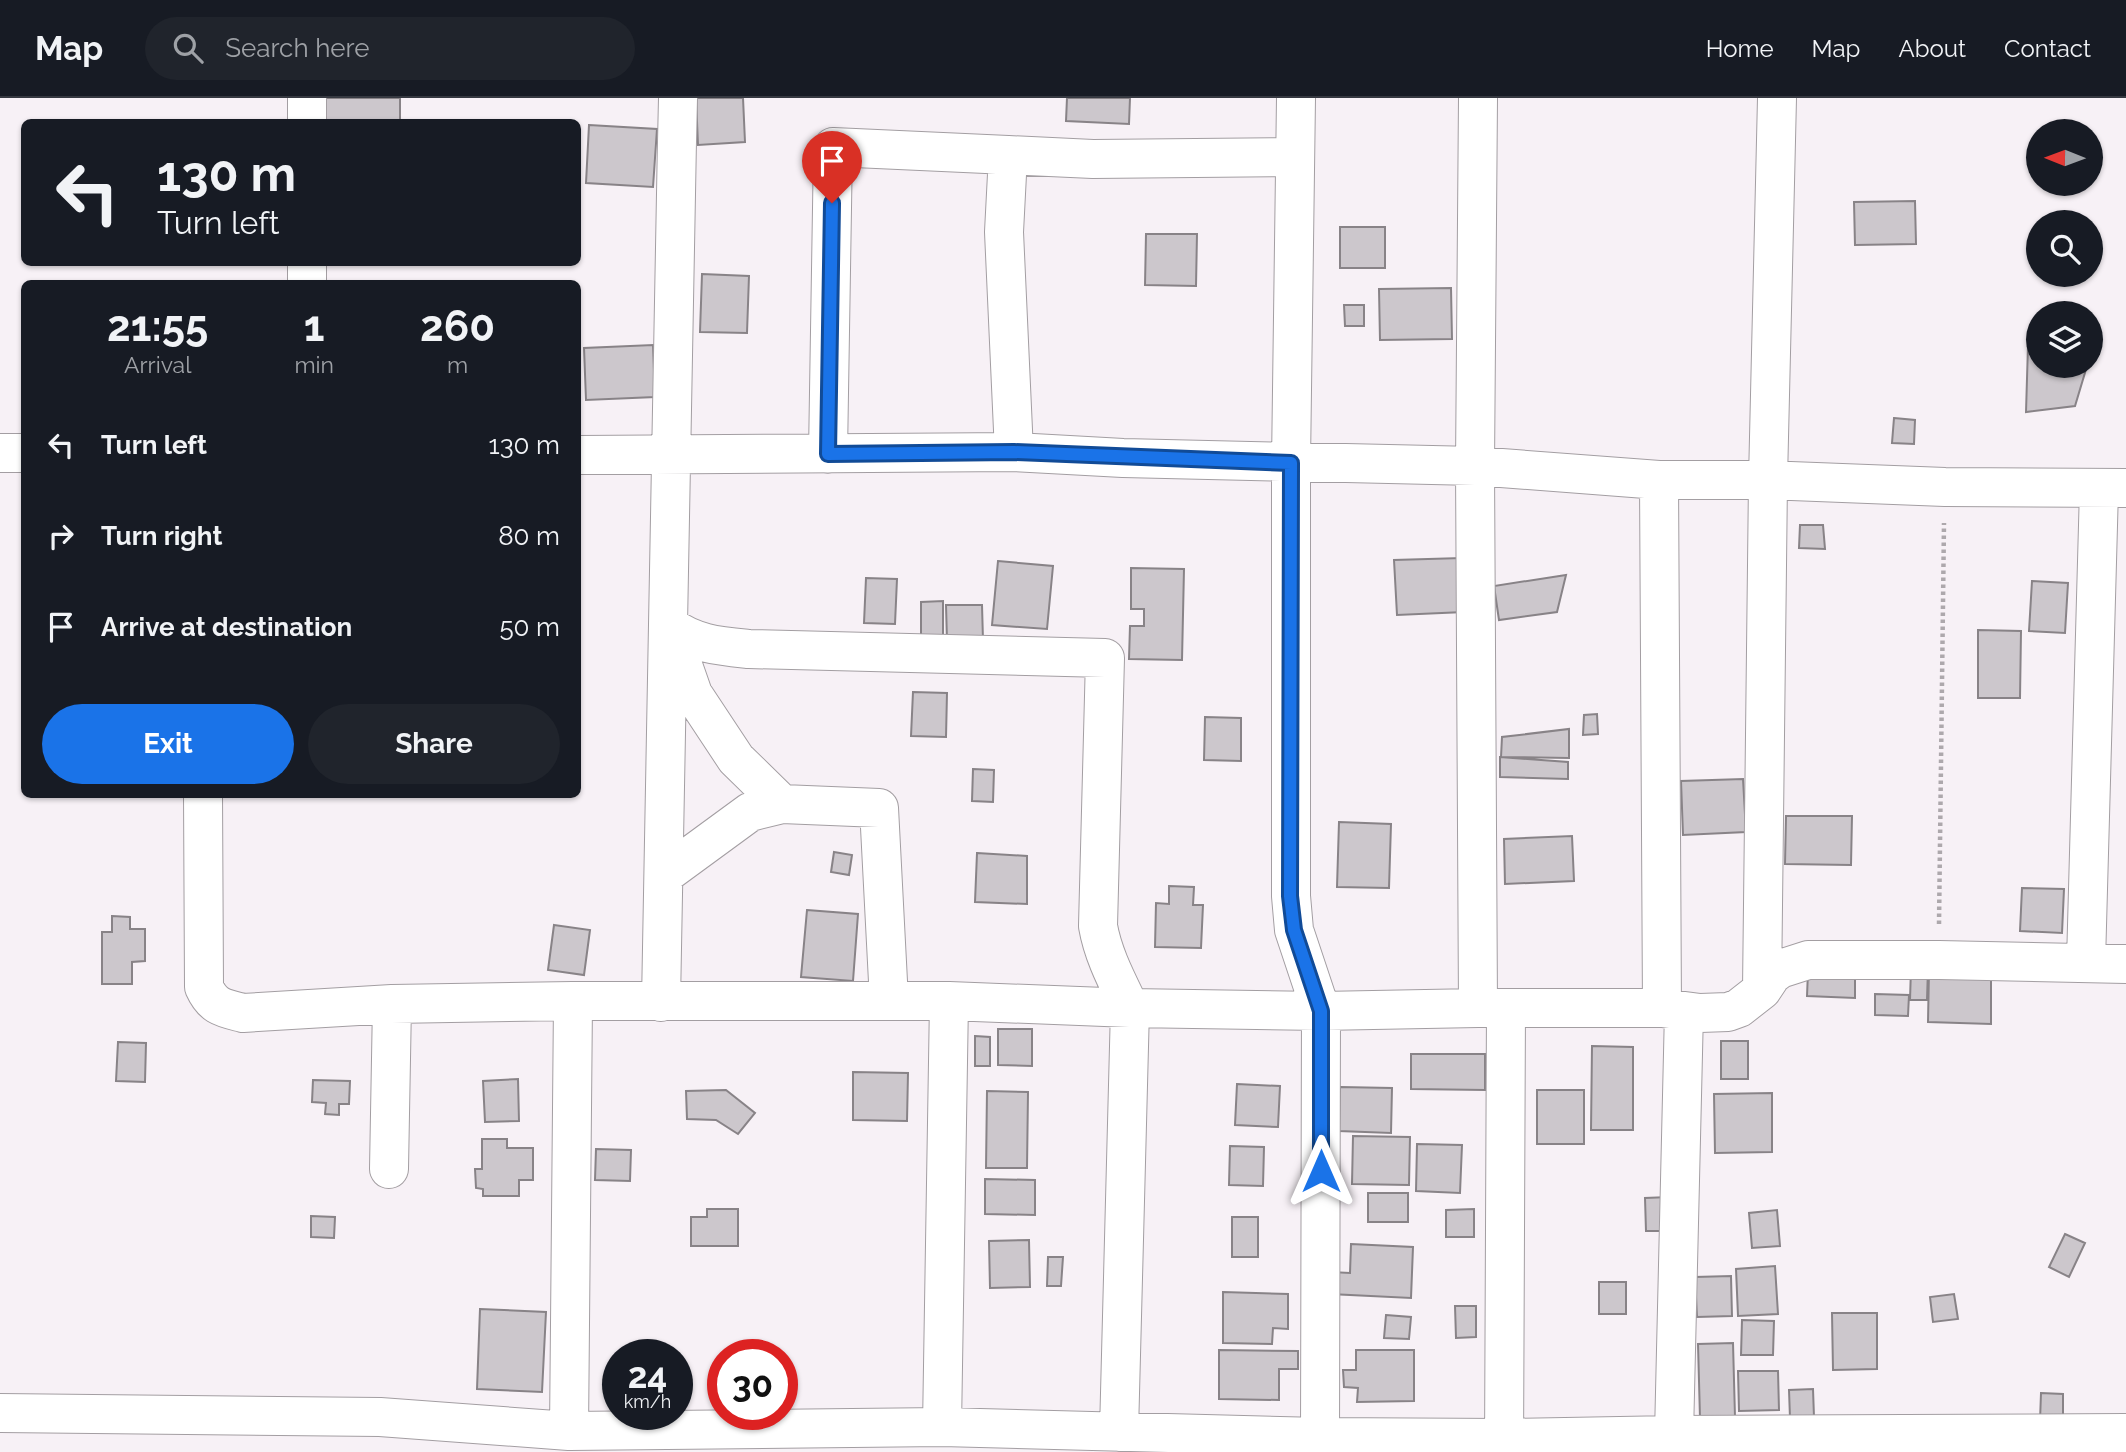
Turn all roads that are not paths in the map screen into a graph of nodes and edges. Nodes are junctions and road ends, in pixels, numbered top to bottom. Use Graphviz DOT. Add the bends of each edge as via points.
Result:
graph roads {
  1 [pos="307,98"];
  2 [pos="678,98"];
  3 [pos="1296,98"];
  4 [pos="1478,98"];
  5 [pos="1777,98"];
  6 [pos="307,119"];
  7 [pos="1008,155"];
  8 [pos="1295,157"];
  9 [pos="1014,452"];
  10 [pos="0,453"];
  11 [pos="21,453"];
  12 [pos="828,454"];
  13 [pos="581,455"];
  14 [pos="670,456"];
  15 [pos="1291,463"];
  16 [pos="1475,466"];
  17 [pos="1659,480"];
  18 [pos="1768,480"];
  19 [pos="2113,489"];
  20 [pos="670,626"];
  21 [pos="203,798"];
  22 [pos="782,804"];
  23 [pos="664,875"];
  24 [pos="2086,962"];
  25 [pos="2126,964"];
  26 [pos="1762,990"];
  27 [pos="573,1001"];
  28 [pos="949,1001"];
  29 [pos="661,1002"];
  30 [pos="889,1002"];
  31 [pos="392,1004"];
  32 [pos="1130,1008"];
  33 [pos="1492,1008"];
  34 [pos="1673,1010"];
  35 [pos="1321,1011"];
  36 [pos="389,1169"];
  37 [pos="0,1413"];
  38 [pos="942,1427"];
  39 [pos="569,1431"];
  40 [pos="2126,1433"];
  41 [pos="1674,1435"];
  42 [pos="1320,1437"];
  43 [pos="1107,1438"];
  44 [pos="1771,1444"];
  45 [pos="1504,1445"];
  1 -- 6 [label="street"];
  2 -- 14 [label="street"];
  3 -- 8 [label="street"];
  4 -- 16 [label="street"];
  5 -- 18 [label="street"];
  7 -- 8 [label="street"];
  7 -- 9 [label="street" via="1004,232"];
  7 -- 12 [label="street" via="833,147"];
  8 -- 15 [label="street"];
  9 -- 12 [label="street"];
  9 -- 15 [label="street"];
  10 -- 11 [label="street"];
  12 -- 14 [label="street"];
  13 -- 14 [label="street"];
  14 -- 20 [label="street"];
  15 -- 16 [label="street"];
  15 -- 35 [label="street" via="1291,916"];
  16 -- 17 [label="street"];
  16 -- 33 [label="street"];
  17 -- 18 [label="street"];
  17 -- 34 [label="street"];
  18 -- 19 [label="street"];
  18 -- 26 [label="street"];
  19 -- 24 [label="street"];
  20 -- 22 [label="street" via="693,694 736,759"];
  20 -- 23 [label="street"];
  20 -- 32 [label="street" via="710,645 749,649 1105,658 1098,926"];
  21 -- 31 [label="street" via="204,987 210,1000 243,1013"];
  22 -- 23 [label="street" via="750,812"];
  22 -- 30 [label="street" via="879,808"];
  23 -- 29 [label="street"];
  24 -- 25 [label="street"];
  24 -- 26 [label="street" via="1808,961 1780,969"];
  26 -- 34 [label="street" via="1728,1013"];
  27 -- 29 [label="street"];
  27 -- 31 [label="street"];
  27 -- 39 [label="street"];
  28 -- 30 [label="street"];
  28 -- 32 [label="street"];
  28 -- 38 [label="street"];
  29 -- 30 [label="street"];
  31 -- 36 [label="street"];
  32 -- 35 [label="street"];
  32 -- 43 [label="street"];
  33 -- 34 [label="street"];
  33 -- 35 [label="street"];
  33 -- 45 [label="street"];
  34 -- 41 [label="street"];
  35 -- 42 [label="street"];
  37 -- 39 [label="street" via="380,1417"];
  38 -- 39 [label="street"];
  38 -- 43 [label="street"];
  40 -- 44 [label="street"];
  41 -- 44 [label="street"];
  41 -- 45 [label="street"];
  42 -- 43 [label="street"];
  42 -- 45 [label="street"];
}
